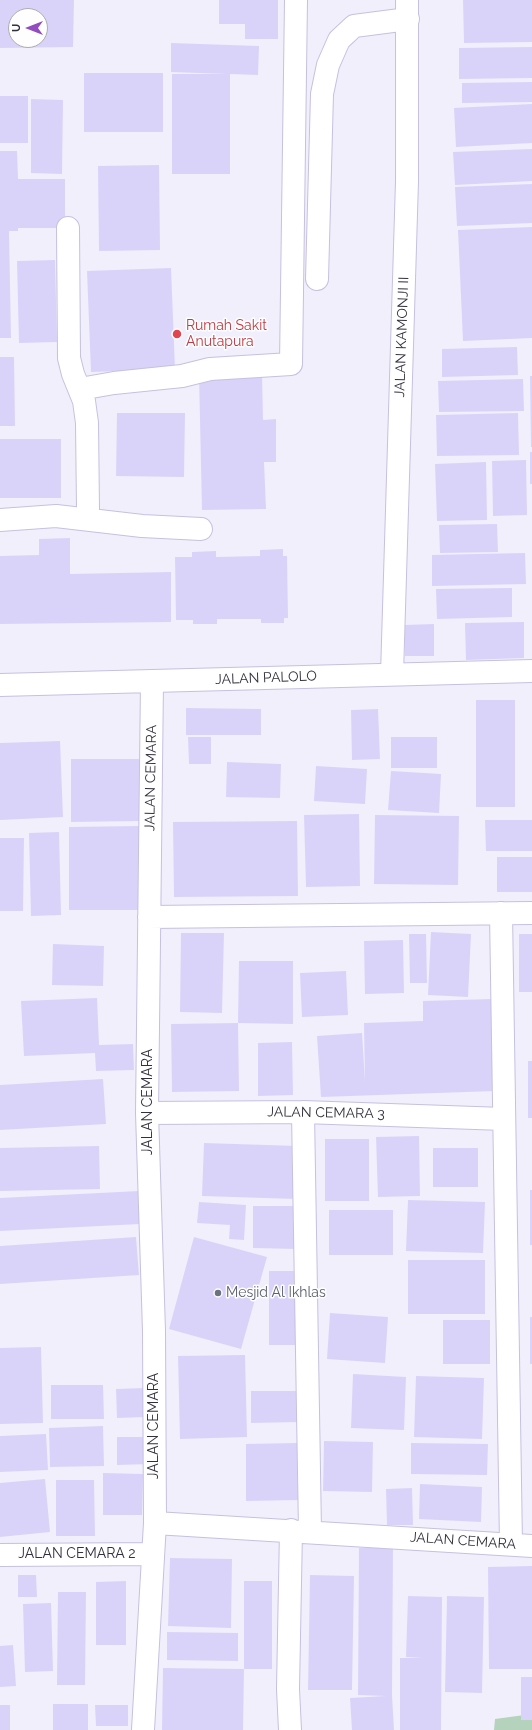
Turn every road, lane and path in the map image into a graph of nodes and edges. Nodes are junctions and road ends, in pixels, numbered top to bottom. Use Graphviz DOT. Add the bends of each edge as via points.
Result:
graph roads {
  1 [pos="296,0"];
  2 [pos="407,10"];
  3 [pos="68,228"];
  4 [pos="317,278"];
  5 [pos="80,389"];
  6 [pos="86,519"];
  7 [pos="0,520"];
  8 [pos="200,529"];
  9 [pos="532,671"];
  10 [pos="392,674"];
  11 [pos="152,682"];
  12 [pos="0,685"];
  13 [pos="501,913"];
  14 [pos="532,913"];
  15 [pos="149,917"];
  16 [pos="303,1112"];
  17 [pos="147,1113"];
  18 [pos="504,1119"];
  19 [pos="155,1523"];
  20 [pos="300,1531"];
  21 [pos="521,1545"];
  22 [pos="0,1554"];
  23 [pos="153,1554"];
  24 [pos="144,1730"];
  25 [pos="290,1730"];
  1 -- 5 [label="street" via="291,364 210,369 182,376"];
  2 -- 4 [label="street" via="354,26 339,40 328,65 322,94"];
  2 -- 10 [label="street, JALAN KAMONJI II" via="407,181"];
  3 -- 5 [label="street" via="69,358 72,374"];
  5 -- 6 [label="street" via="87,423"];
  6 -- 7 [label="street" via="56,516"];
  6 -- 8 [label="street" via="142,526"];
  9 -- 10 [label="street, JALAN PALOLO"];
  10 -- 11 [label="street, JALAN PALOLO"];
  11 -- 12 [label="street, JALAN PALOLO"];
  11 -- 15 [label="street, JALAN CEMARA"];
  13 -- 14 [label="street"];
  13 -- 15 [label="street"];
  13 -- 18 [label="street"];
  15 -- 17 [label="street, JALAN CEMARA"];
  16 -- 17 [label="street, JALAN CEMARA 3"];
  16 -- 18 [label="street, JALAN CEMARA 3"];
  16 -- 20 [label="street"];
  17 -- 19 [label="street, JALAN CEMARA" via="154,1330"];
  18 -- 21 [label="street"];
  19 -- 20 [label="street, JALAN CEMARA"];
  19 -- 23 [label="street, JALAN CEMARA"];
  20 -- 21 [label="street, JALAN CEMARA"];
  20 -- 25 [label="street" via="288,1689"];
  22 -- 23 [label="street, JALAN CEMARA 2"];
  23 -- 24 [label="street, JALAN CEMARA"];
}
